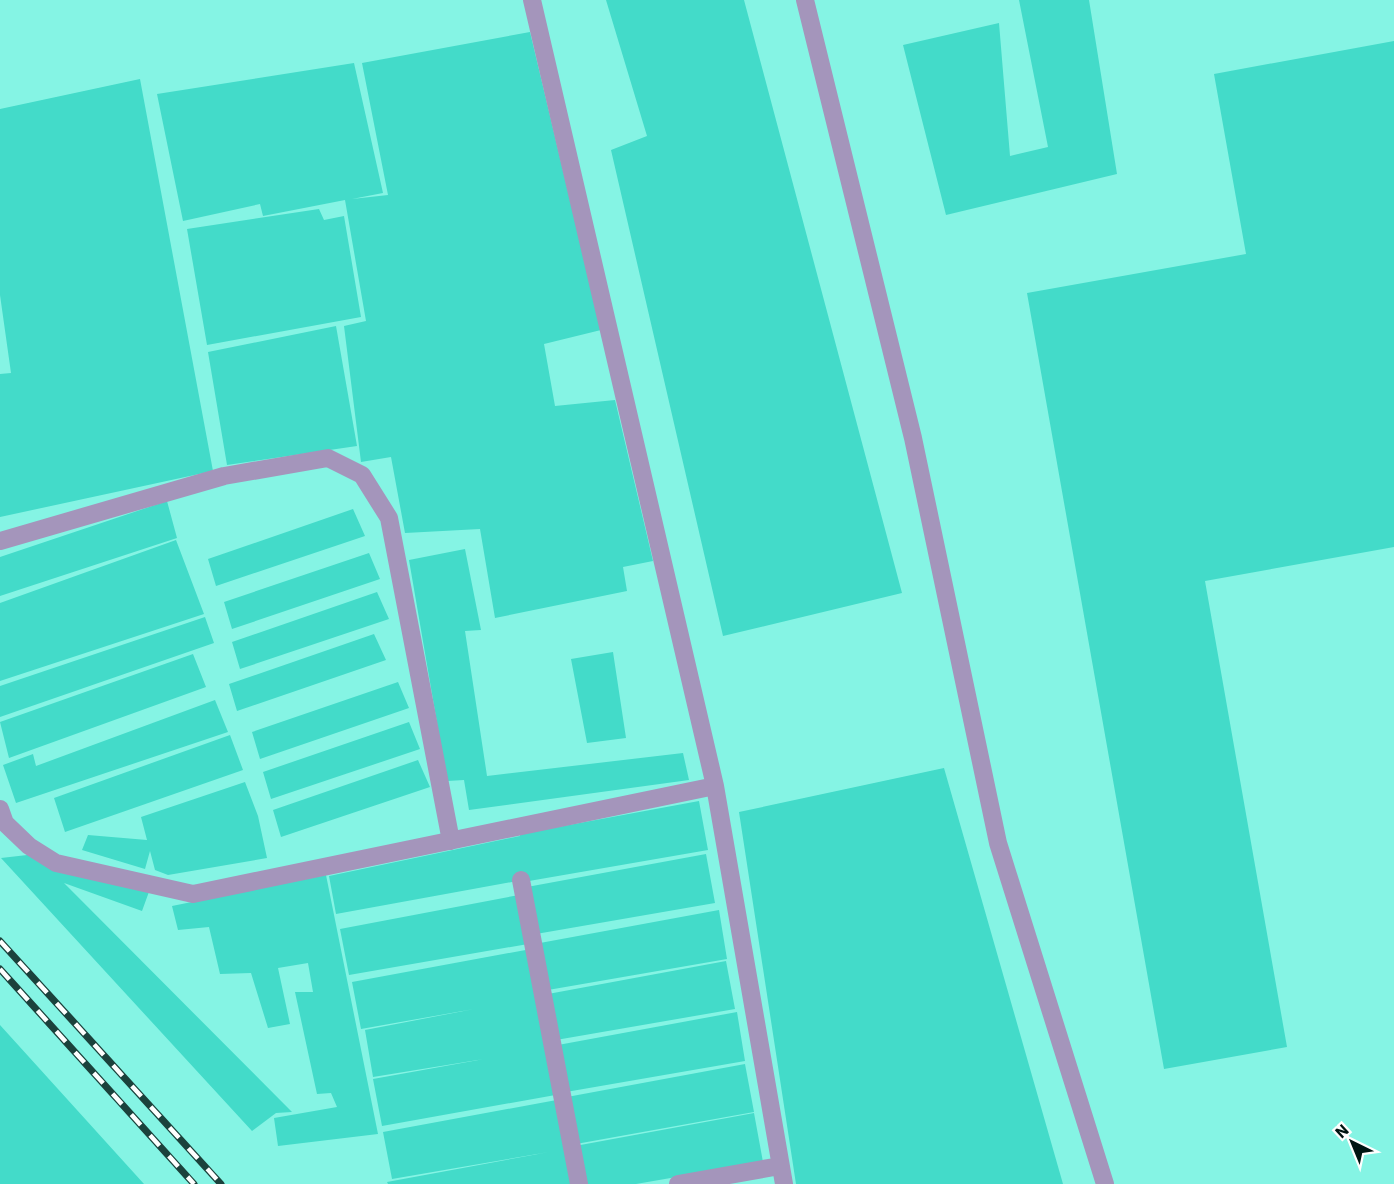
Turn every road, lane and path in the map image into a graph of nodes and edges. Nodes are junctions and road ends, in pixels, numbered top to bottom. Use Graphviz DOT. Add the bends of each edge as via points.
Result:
graph roads {
  1 [pos="532,0"];
  2 [pos="805,0"];
  3 [pos="0,541"];
  4 [pos="715,786"];
  5 [pos="2,819"];
  6 [pos="451,841"];
  7 [pos="521,880"];
  8 [pos="780,1166"];
  9 [pos="579,1184"];
  10 [pos="678,1184"];
  11 [pos="784,1184"];
  12 [pos="1105,1184"];
  1 -- 4 [label="street"];
  2 -- 12 [label="street" via="914,438 998,843"];
  3 -- 6 [label="street" via="224,476 328,458 362,475 389,518"];
  4 -- 6 [label="street"];
  4 -- 8 [label="street"];
  5 -- 6 [label="street" via="29,846 57,863 193,894"];
  7 -- 9 [label="street"];
  8 -- 10 [label="street"];
  8 -- 11 [label="street"];
}
